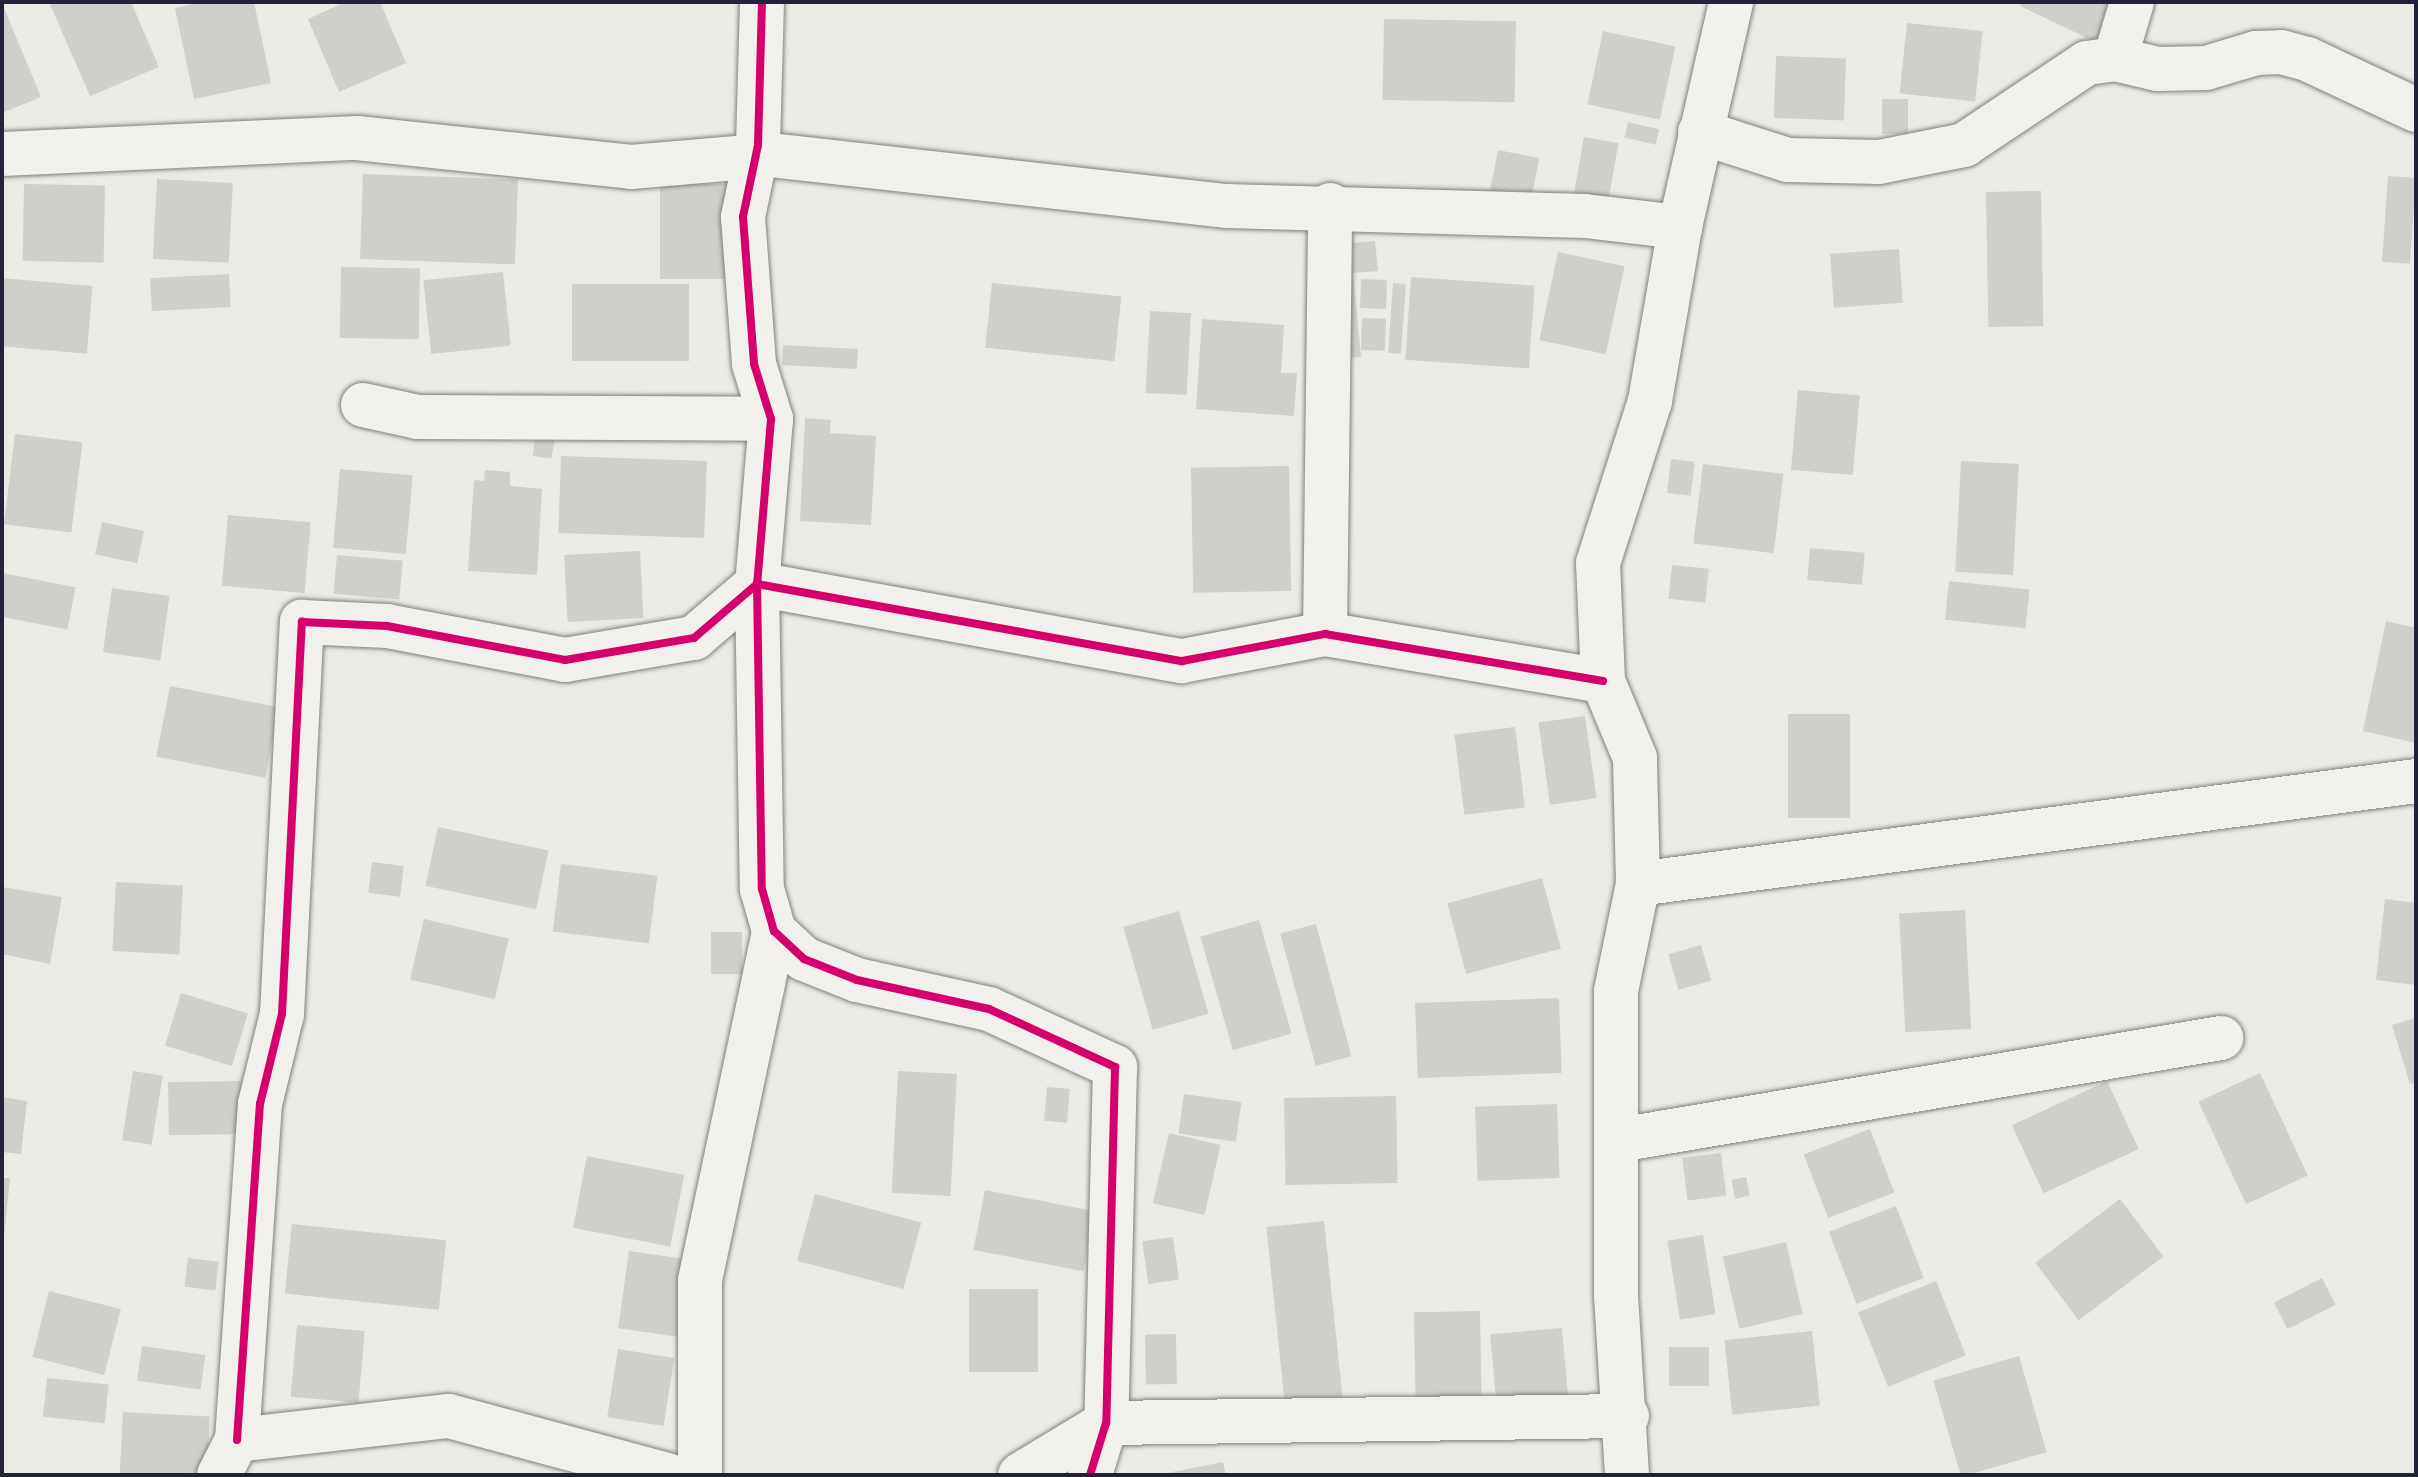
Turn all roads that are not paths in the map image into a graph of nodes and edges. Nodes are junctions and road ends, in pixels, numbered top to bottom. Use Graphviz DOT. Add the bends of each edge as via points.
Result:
graph roads {
  1 [pos="762,2"];
  2 [pos="1731,2"];
  3 [pos="2132,2"];
  4 [pos="2115,59"];
  5 [pos="2416,110"];
  6 [pos="1700,132"];
  7 [pos="2,154"];
  8 [pos="752,160"];
  9 [pos="1330,205"];
  10 [pos="1680,227"];
  11 [pos="363,405"];
  12 [pos="771,419"];
  13 [pos="757,584"];
  14 [pos="1325,634"];
  15 [pos="1603,681"];
  16 [pos="2416,781"];
  17 [pos="1638,884"];
  18 [pos="774,931"];
  19 [pos="2221,1038"];
  20 [pos="1619,1140"];
  21 [pos="1627,1416"];
  22 [pos="1106,1423"];
  23 [pos="228,1457"];
  24 [pos="668,1475"];
  25 [pos="700,1475"];
  26 [pos="1020,1475"];
  27 [pos="1090,1475"];
  28 [pos="1627,1475"];
  1 -- 8 [label="street" via="758,145"];
  2 -- 6 [label="street"];
  3 -- 4 [label="street"];
  4 -- 5 [label="street" via="2158,69 2206,68 2256,53 2281,52"];
  4 -- 6 [label="street" via="2073,69 1964,145 1879,162 1788,160"];
  6 -- 10 [label="street"];
  7 -- 8 [label="street" via="357,138 631,167"];
  8 -- 9 [label="street" via="771,155 1226,206"];
  8 -- 12 [label="street" via="743,251 756,334 754,364"];
  9 -- 10 [label="street" via="1585,216"];
  9 -- 14 [label="street"];
  10 -- 15 [label="street" via="1650,401 1598,563"];
  11 -- 12 [label="street" via="418,417"];
  12 -- 13 [label="street"];
  13 -- 14 [label="street" via="1182,661"];
  13 -- 18 [label="street" via="762,889"];
  13 -- 23 [label="street" via="694,638 565,660 387,626 302,622 282,1014 260,1104"];
  14 -- 15 [label="street"];
  15 -- 17 [label="street" via="1635,758"];
  16 -- 17 [label="street"];
  17 -- 20 [label="street" via="1616,991"];
  18 -- 22 [label="street" via="804,959 857,980 989,1009 1115,1067"];
  18 -- 25 [label="street" via="700,1280"];
  19 -- 20 [label="street"];
  20 -- 21 [label="street" via="1616,1297"];
  21 -- 22 [label="street"];
  21 -- 28 [label="street"];
  22 -- 26 [label="street"];
  22 -- 27 [label="street"];
  23 -- 24 [label="street" via="449,1416"];
}
